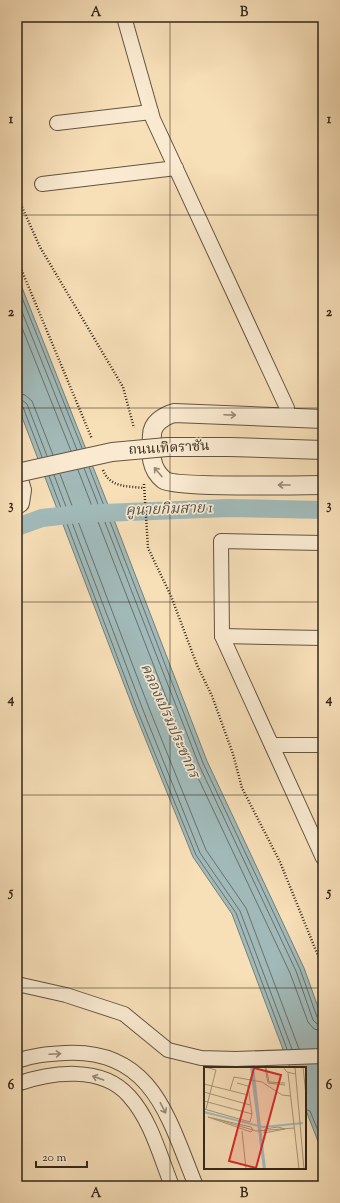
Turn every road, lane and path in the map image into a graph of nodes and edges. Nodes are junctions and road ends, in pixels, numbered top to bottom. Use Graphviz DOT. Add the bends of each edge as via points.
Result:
graph roads {
  1 [pos="124,17"];
  2 [pos="151,112"];
  3 [pos="57,123"];
  4 [pos="176,168"];
  5 [pos="42,184"];
  6 [pos="17,196"];
  7 [pos="17,259"];
  8 [pos="286,408"];
  9 [pos="323,419"];
  10 [pos="136,434"];
  11 [pos="92,440"];
  12 [pos="323,450"];
  13 [pos="103,468"];
  14 [pos="17,473"];
  15 [pos="144,481"];
  16 [pos="323,485"];
  17 [pos="144,488"];
  18 [pos="17,505"];
  19 [pos="323,543"];
  20 [pos="222,636"];
  21 [pos="323,638"];
  22 [pos="272,745"];
  23 [pos="323,745"];
  24 [pos="323,857"];
  25 [pos="323,968"];
  26 [pos="17,984"];
  27 [pos="323,1056"];
  28 [pos="17,1061"];
  29 [pos="126,1066"];
  30 [pos="17,1084"];
  31 [pos="115,1084"];
  32 [pos="172,1186"];
  33 [pos="196,1186"];
  1 -- 2 [label="street"];
  2 -- 3 [label="street"];
  2 -- 4 [label="street"];
  4 -- 5 [label="street"];
  4 -- 8 [label="street"];
  6 -- 10 [label="path" via="40,248 123,387"];
  7 -- 11 [label="path"];
  16 -- 9 [label="street, one-way" via="188,485 165,480 154,467 151,456 152,430 162,416 174,413"];
  12 -- 14 [label="street, ถนนเทิดราชัน, bridge" via="230,446 167,447 112,452"];
  13 -- 17 [label="path" via="105,475 116,485"];
  14 -- 18 [label="street" via="22,490 20,503"];
  15 -- 17 [label="path"];
  17 -- 25 [label="path" via="148,548 171,596 197,666 212,696 242,788 280,862"];
  19 -- 20 [label="street" via="222,541"];
  20 -- 21 [label="street"];
  20 -- 22 [label="street"];
  22 -- 23 [label="street"];
  22 -- 24 [label="street"];
  26 -- 27 [label="street" via="66,995 124,1014 168,1050 201,1058"];
  28 -- 29 [label="street, one-way" via="34,1055 83,1052 102,1055"];
  29 -- 31 [label="street"];
  29 -- 33 [label="street, one-way" via="144,1080 158,1099"];
  31 -- 30 [label="street, one-way" via="82,1074 38,1076"];
  31 -- 32 [label="street" via="128,1095 139,1110"];
}
